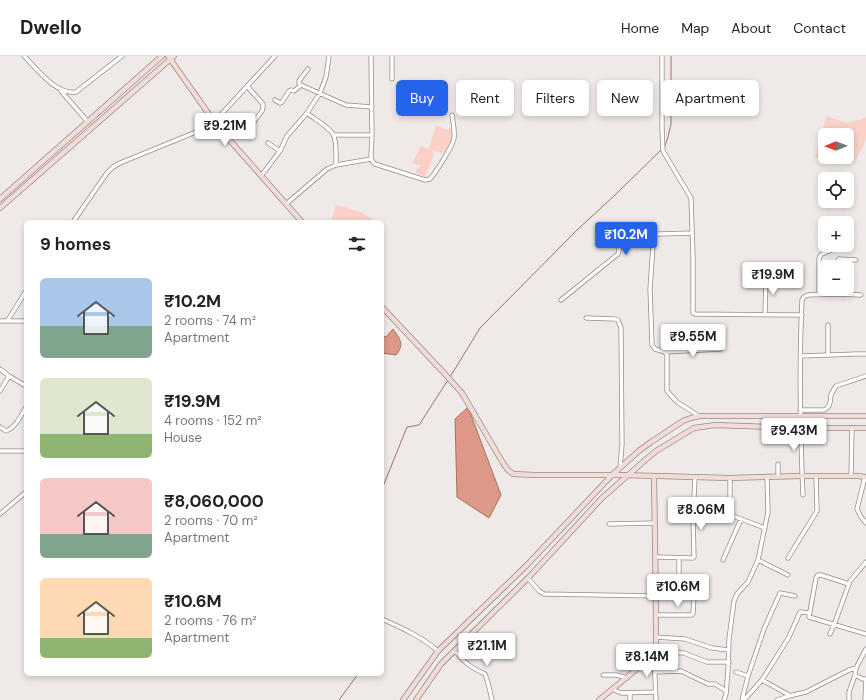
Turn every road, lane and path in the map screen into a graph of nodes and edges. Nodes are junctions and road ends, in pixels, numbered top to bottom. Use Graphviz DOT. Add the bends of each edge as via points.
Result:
graph roads {
  1 [pos="24,56"];
  2 [pos="122,56"];
  3 [pos="162,56"];
  4 [pos="275,56"];
  5 [pos="329,56"];
  6 [pos="371,56"];
  7 [pos="392,56"];
  8 [pos="662,56"];
  9 [pos="171,57"];
  10 [pos="271,58"];
  11 [pos="308,69"];
  12 [pos="392,79"];
  13 [pos="301,85"];
  14 [pos="247,86"];
  15 [pos="60,90"];
  16 [pos="320,93"];
  17 [pos="275,100"];
  18 [pos="372,107"];
  19 [pos="307,113"];
  20 [pos="452,115"];
  21 [pos="88,122"];
  22 [pos="214,122"];
  23 [pos="372,134"];
  24 [pos="244,135"];
  25 [pos="334,135"];
  26 [pos="268,142"];
  27 [pos="280,151"];
  28 [pos="371,160"];
  29 [pos="336,166"];
  30 [pos="261,176"];
  31 [pos="0,199"];
  32 [pos="286,204"];
  33 [pos="0,208"];
  34 [pos="74,220"];
  35 [pos="300,220"];
  36 [pos="692,233"];
  37 [pos="653,246"];
  38 [pos="827,252"];
  39 [pos="819,260"];
  40 [pos="838,260"];
  41 [pos="856,260"];
  42 [pos="766,278"];
  43 [pos="24,294"];
  44 [pos="818,295"];
  45 [pos="854,295"];
  46 [pos="861,295"];
  47 [pos="561,300"];
  48 [pos="384,309"];
  49 [pos="766,314"];
  50 [pos="802,315"];
  51 [pos="586,318"];
  52 [pos="0,320"];
  53 [pos="8,320"];
  54 [pos="24,321"];
  55 [pos="828,325"];
  56 [pos="721,349"];
  57 [pos="665,352"];
  58 [pos="828,354"];
  59 [pos="866,354"];
  60 [pos="801,356"];
  61 [pos="0,369"];
  62 [pos="9,376"];
  63 [pos="866,376"];
  64 [pos="24,385"];
  65 [pos="0,391"];
  66 [pos="24,410"];
  67 [pos="800,410"];
  68 [pos="699,416"];
  69 [pos="800,416"];
  70 [pos="866,416"];
  71 [pos="0,427"];
  72 [pos="800,428"];
  73 [pos="852,428"];
  74 [pos="866,428"];
  75 [pos="0,451"];
  76 [pos="24,451"];
  77 [pos="778,464"];
  78 [pos="620,467"];
  79 [pos="612,475"];
  80 [pos="627,475"];
  81 [pos="778,476"];
  82 [pos="802,476"];
  83 [pos="816,476"];
  84 [pos="851,476"];
  85 [pos="654,477"];
  86 [pos="695,477"];
  87 [pos="767,477"];
  88 [pos="865,477"];
  89 [pos="730,478"];
  90 [pos="24,494"];
  91 [pos="804,495"];
  92 [pos="0,514"];
  93 [pos="693,516"];
  94 [pos="730,516"];
  95 [pos="741,519"];
  96 [pos="866,522"];
  97 [pos="655,523"];
  98 [pos="609,524"];
  99 [pos="765,528"];
  100 [pos="656,557"];
  101 [pos="678,558"];
  102 [pos="788,558"];
  103 [pos="723,560"];
  104 [pos="758,560"];
  105 [pos="866,562"];
  106 [pos="788,575"];
  107 [pos="528,578"];
  108 [pos="679,583"];
  109 [pos="849,584"];
  110 [pos="694,595"];
  111 [pos="655,596"];
  112 [pos="795,596"];
  113 [pos="810,613"];
  114 [pos="656,615"];
  115 [pos="384,620"];
  116 [pos="834,624"];
  117 [pos="830,634"];
  118 [pos="866,634"];
  119 [pos="656,637"];
  120 [pos="866,649"];
  121 [pos="729,650"];
  122 [pos="438,651"];
  123 [pos="455,651"];
  124 [pos="655,654"];
  125 [pos="729,662"];
  126 [pos="856,668"];
  127 [pos="654,672"];
  128 [pos="736,672"];
  129 [pos="603,675"];
  130 [pos="855,675"];
  131 [pos="748,676"];
  132 [pos="626,678"];
  133 [pos="866,679"];
  134 [pos="762,680"];
  135 [pos="612,689"];
  136 [pos="726,691"];
  137 [pos="655,692"];
  138 [pos="630,693"];
  139 [pos="789,696"];
  140 [pos="403,700"];
  141 [pos="416,700"];
  142 [pos="492,700"];
  143 [pos="598,700"];
  144 [pos="630,700"];
  145 [pos="656,700"];
  146 [pos="724,700"];
  147 [pos="743,700"];
  148 [pos="777,700"];
  149 [pos="849,700"];
  150 [pos="865,700"];
  1 -- 15 [label="street"];
  2 -- 15 [label="street" via="76,92"];
  3 -- 21 [label="street"];
  4 -- 10 [label="street"];
  5 -- 16 [label="street" via="326,77"];
  6 -- 18 [label="street"];
  7 -- 12 [label="street"];
  8 -- 36 [label="street" via="663,151 691,198"];
  9 -- 22 [label="street"];
  9 -- 33 [label="street"];
  10 -- 14 [label="street"];
  11 -- 13 [label="street" via="299,81"];
  13 -- 16 [label="street"];
  13 -- 17 [label="street" via="294,92 289,91 282,102"];
  14 -- 22 [label="street"];
  14 -- 24 [label="street" via="264,107"];
  15 -- 21 [label="street"];
  16 -- 18 [label="street" via="346,105"];
  16 -- 19 [label="street"];
  18 -- 23 [label="street"];
  19 -- 25 [label="street"];
  19 -- 27 [label="street" via="287,136"];
  20 -- 28 [label="street" via="454,140 430,179 425,180 375,164"];
  21 -- 31 [label="street"];
  22 -- 30 [label="street"];
  22 -- 34 [label="street" via="113,167"];
  23 -- 25 [label="street"];
  23 -- 28 [label="street"];
  25 -- 29 [label="street"];
  26 -- 27 [label="street"];
  27 -- 30 [label="street"];
  28 -- 29 [label="street"];
  29 -- 32 [label="street" via="328,169"];
  30 -- 32 [label="street"];
  32 -- 35 [label="street"];
  36 -- 47 [label="street" via="626,235 619,242 618,254"];
  36 -- 49 [label="street" via="694,314"];
  37 -- 57 [label="street" via="650,289 652,346"];
  38 -- 39 [label="street" via="820,256"];
  40 -- 41 [label="street"];
  42 -- 49 [label="street"];
  43 -- 53 [label="street"];
  44 -- 50 [label="street" via="804,297"];
  45 -- 46 [label="street"];
  48 -- 79 [label="street" via="465,398 508,470 518,474 535,475"];
  49 -- 50 [label="street"];
  50 -- 60 [label="street"];
  51 -- 78 [label="street" via="615,319 621,328"];
  52 -- 53 [label="street"];
  53 -- 54 [label="street"];
  55 -- 58 [label="street"];
  56 -- 57 [label="street"];
  57 -- 68 [label="street" via="667,391 677,402"];
  58 -- 59 [label="street"];
  58 -- 60 [label="street"];
  60 -- 67 [label="street"];
  61 -- 62 [label="street"];
  62 -- 64 [label="street"];
  62 -- 65 [label="street"];
  63 -- 67 [label="street" via="836,386 830,405 824,410"];
  66 -- 71 [label="street" via="8,430"];
  67 -- 69 [label="street"];
  68 -- 69 [label="street"];
  68 -- 78 [label="street" via="683,421"];
  69 -- 70 [label="street"];
  69 -- 72 [label="street"];
  72 -- 73 [label="street"];
  72 -- 80 [label="street" via="715,425 694,428 656,451"];
  72 -- 82 [label="street"];
  73 -- 74 [label="street"];
  73 -- 84 [label="street"];
  75 -- 76 [label="street"];
  77 -- 81 [label="street"];
  78 -- 79 [label="street"];
  79 -- 80 [label="street"];
  79 -- 122 [label="street" via="526,566"];
  80 -- 85 [label="street"];
  80 -- 107 [label="street" via="594,505"];
  81 -- 82 [label="street"];
  81 -- 87 [label="street"];
  82 -- 83 [label="street"];
  82 -- 91 [label="street"];
  83 -- 84 [label="street"];
  83 -- 102 [label="street" via="817,511"];
  84 -- 88 [label="street"];
  85 -- 86 [label="street"];
  85 -- 97 [label="street"];
  86 -- 89 [label="street"];
  86 -- 93 [label="street"];
  87 -- 89 [label="street"];
  87 -- 99 [label="street" via="768,512"];
  88 -- 96 [label="street" via="857,509"];
  89 -- 94 [label="street"];
  90 -- 92 [label="street"];
  93 -- 94 [label="street"];
  93 -- 101 [label="street" via="695,555 693,558"];
  94 -- 95 [label="street"];
  95 -- 99 [label="street"];
  95 -- 103 [label="street"];
  97 -- 98 [label="street"];
  97 -- 100 [label="street"];
  99 -- 104 [label="street"];
  100 -- 101 [label="street"];
  100 -- 111 [label="street"];
  101 -- 108 [label="street"];
  104 -- 106 [label="street"];
  104 -- 121 [label="street" via="748,582 735,597"];
  105 -- 109 [label="street"];
  107 -- 111 [label="street" via="544,594"];
  107 -- 123 [label="street"];
  109 -- 113 [label="street" via="818,575"];
  109 -- 116 [label="street"];
  110 -- 114 [label="street" via="692,615"];
  111 -- 114 [label="street"];
  112 -- 131 [label="street" via="780,593"];
  113 -- 116 [label="street" via="810,617"];
  113 -- 134 [label="street" via="800,612 789,637"];
  114 -- 119 [label="street"];
  115 -- 122 [label="street" via="412,633"];
  116 -- 117 [label="street"];
  116 -- 118 [label="street"];
  119 -- 121 [label="street" via="685,639 712,648"];
  119 -- 124 [label="street"];
  120 -- 126 [label="street"];
  121 -- 125 [label="street"];
  122 -- 140 [label="street"];
  123 -- 141 [label="street" via="436,670"];
  123 -- 142 [label="street" via="465,663 485,674"];
  124 -- 125 [label="street" via="684,653 707,662"];
  124 -- 127 [label="street"];
  124 -- 132 [label="street"];
  125 -- 136 [label="street"];
  126 -- 130 [label="street"];
  126 -- 139 [label="street" via="806,692"];
  127 -- 136 [label="street" via="681,671"];
  127 -- 137 [label="street"];
  128 -- 131 [label="street"];
  129 -- 132 [label="street"];
  130 -- 133 [label="street"];
  130 -- 149 [label="street"];
  131 -- 147 [label="street"];
  132 -- 135 [label="street"];
  133 -- 150 [label="street"];
  134 -- 139 [label="street"];
  134 -- 147 [label="street"];
  135 -- 138 [label="street"];
  135 -- 143 [label="street"];
  136 -- 146 [label="street"];
  137 -- 138 [label="street"];
  137 -- 145 [label="street"];
  138 -- 144 [label="street"];
  139 -- 148 [label="street"];
}
